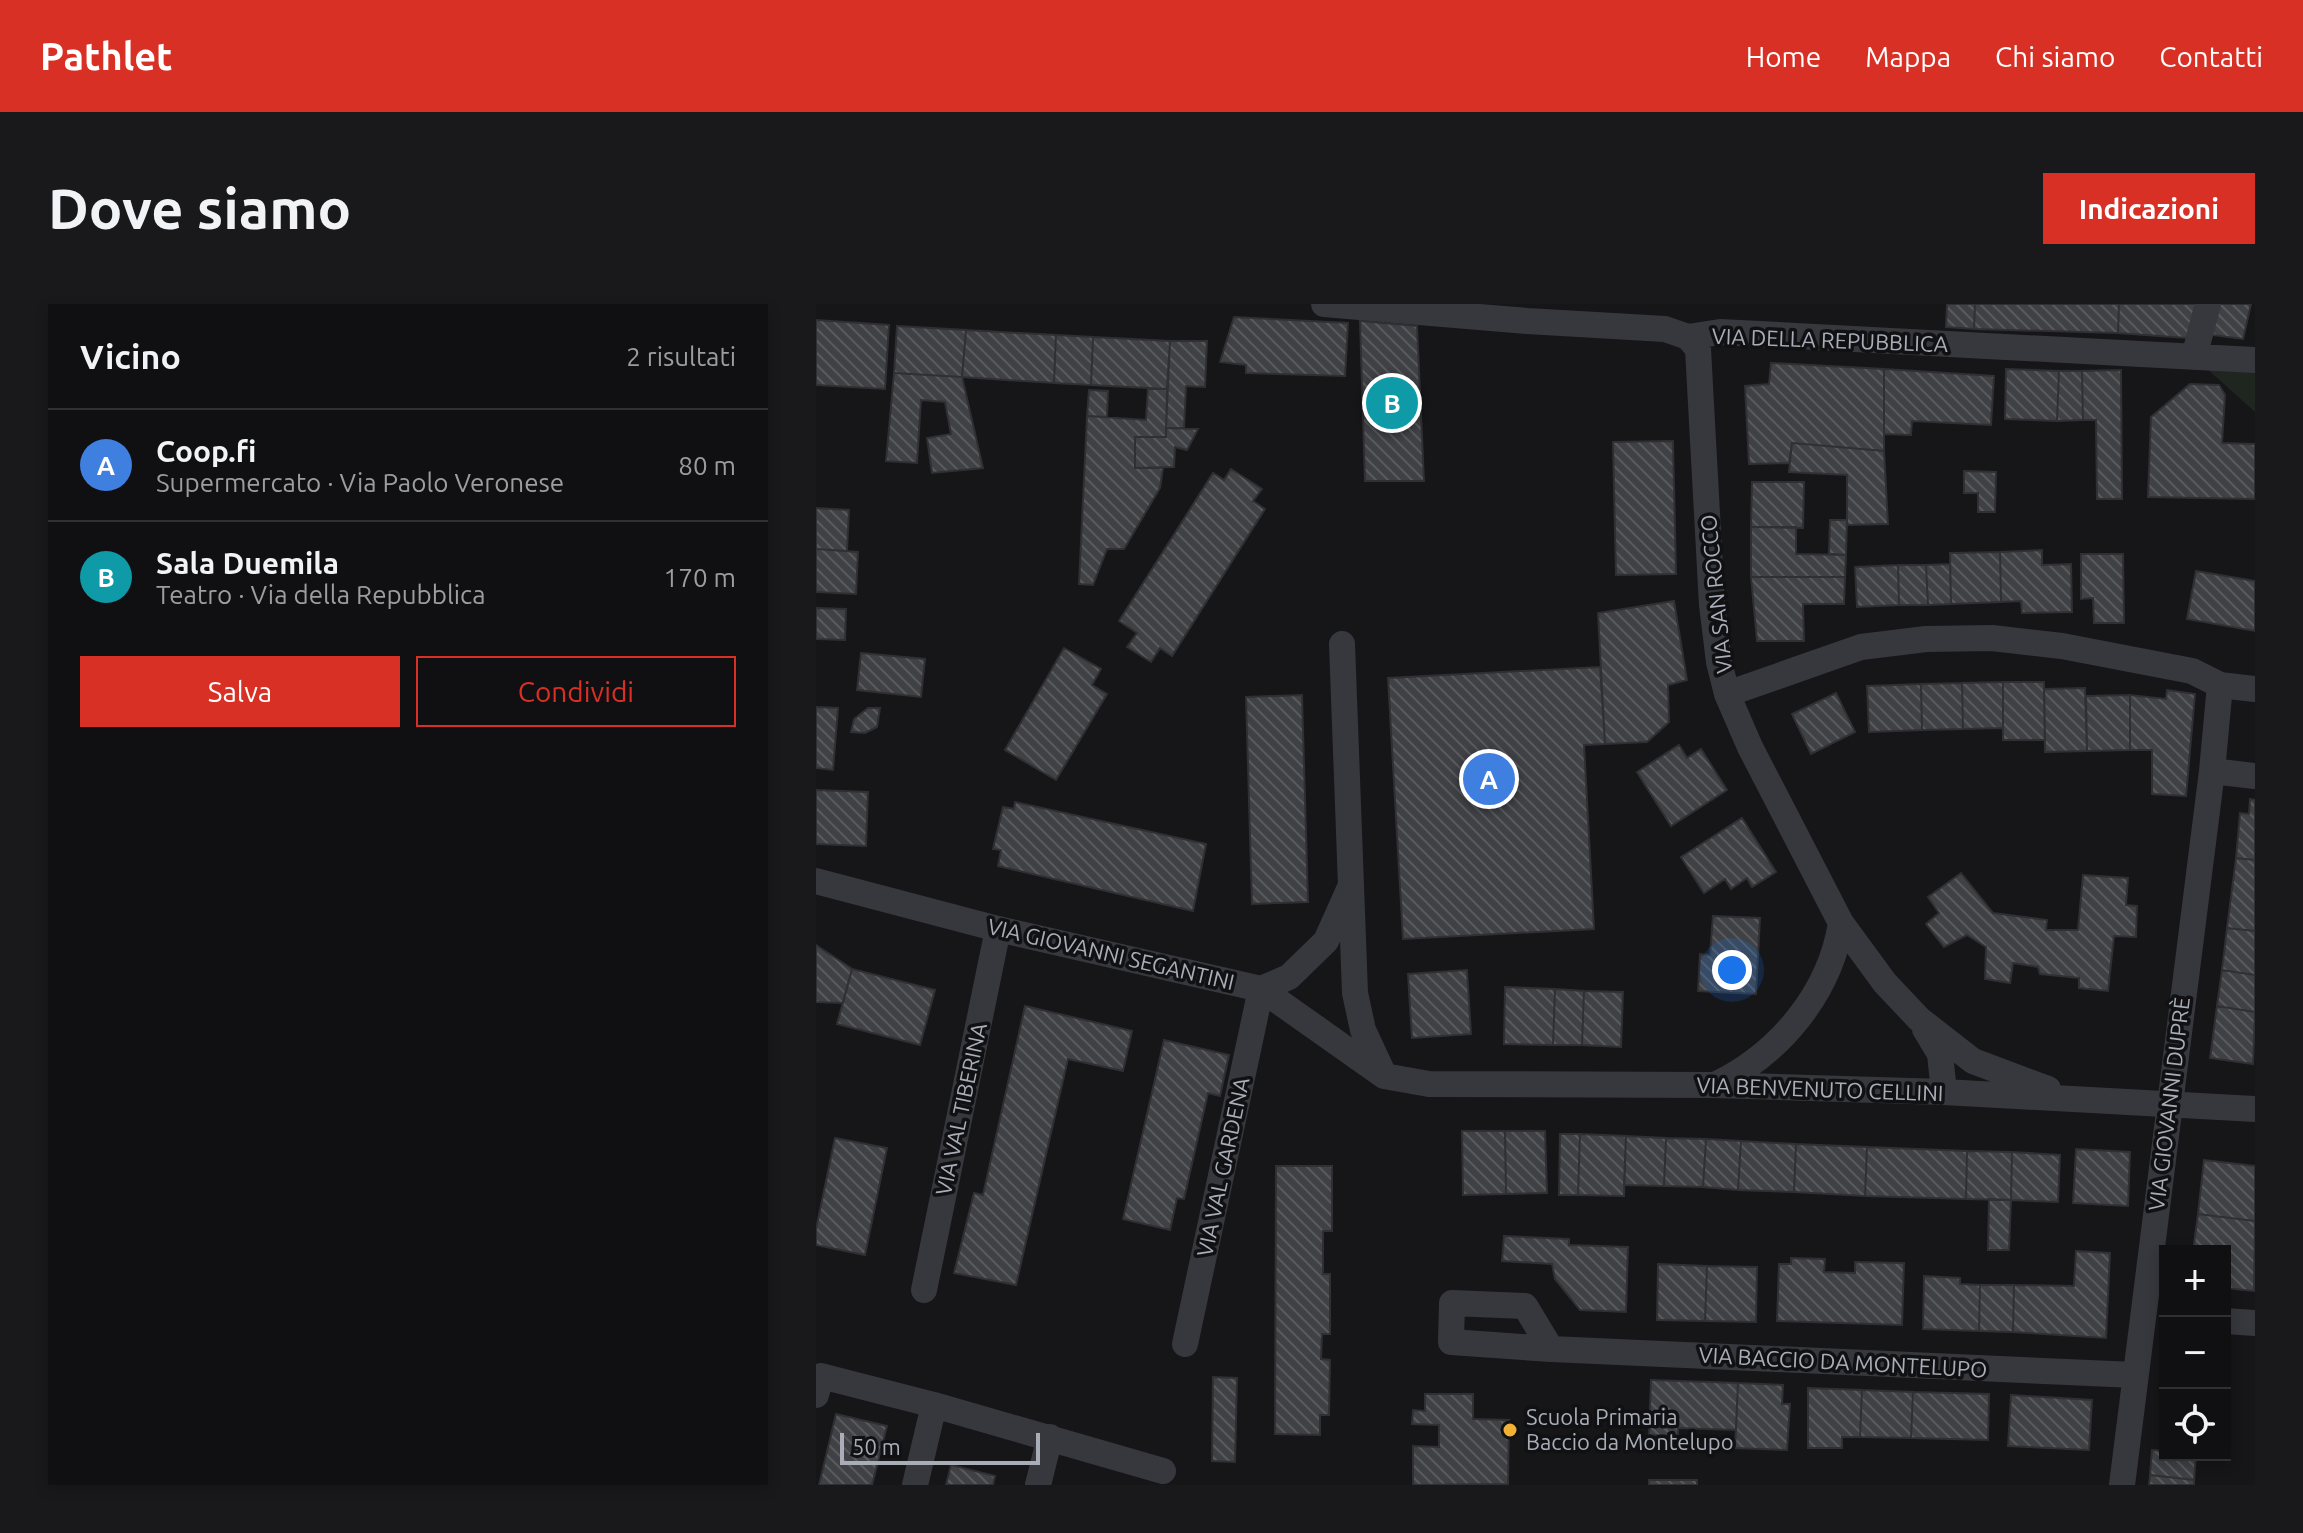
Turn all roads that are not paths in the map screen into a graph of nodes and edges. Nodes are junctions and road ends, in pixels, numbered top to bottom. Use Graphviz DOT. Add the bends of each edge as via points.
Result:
graph roads {
  1 [pos="1324,304"];
  2 [pos="2208,304"];
  3 [pos="1688,337"];
  4 [pos="2194,357"];
  5 [pos="2255,360"];
  6 [pos="1342,644"];
  7 [pos="2220,685"];
  8 [pos="2255,689"];
  9 [pos="1727,694"];
  10 [pos="2212,771"];
  11 [pos="2255,776"];
  12 [pos="816,881"];
  13 [pos="1351,885"];
  14 [pos="1841,923"];
  15 [pos="998,929"];
  16 [pos="1261,989"];
  17 [pos="1355,993"];
  18 [pos="1919,1019"];
  19 [pos="1334,1040"];
  20 [pos="1384,1076"];
  21 [pos="1714,1085"];
  22 [pos="1944,1092"];
  23 [pos="2074,1099"];
  24 [pos="2168,1105"];
  25 [pos="2255,1109"];
  26 [pos="924,1290"];
  27 [pos="2154,1315"];
  28 [pos="2231,1321"];
  29 [pos="2255,1323"];
  30 [pos="1185,1344"];
  31 [pos="1551,1349"];
  32 [pos="2135,1375"];
  33 [pos="816,1395"];
  34 [pos="934,1405"];
  35 [pos="1050,1437"];
  36 [pos="1163,1471"];
  37 [pos="915,1485"];
  38 [pos="1038,1485"];
  39 [pos="2122,1485"];
  1 -- 3 [label="street, VIA DELLA REPUBBLICA" via="1665,329"];
  2 -- 4 [label="street"];
  3 -- 4 [label="street, VIA DELLA REPUBBLICA" via="1720,332"];
  3 -- 9 [label="street, VIA SAN ROCCO" via="1698,349 1712,605"];
  4 -- 5 [label="street, VIA DELLA REPUBBLICA"];
  6 -- 13 [label="street"];
  7 -- 8 [label="street"];
  7 -- 9 [label="street" via="2192,671 2062,646 1992,638 1926,639 1861,647"];
  7 -- 10 [label="street, VIA GIOVANNI DUPRÈ"];
  9 -- 14 [label="street, VIA SAN ROCCO"];
  10 -- 11 [label="street"];
  10 -- 24 [label="street, VIA GIOVANNI DUPRÈ"];
  12 -- 15 [label="street, VIA GIOVANNI SEGANTINI"];
  13 -- 16 [label="street" via="1326,941 1289,977"];
  13 -- 17 [label="street"];
  14 -- 18 [label="street, VIA SAN ROCCO"];
  14 -- 21 [label="street" via="1837,948 1805,1012 1768,1052"];
  15 -- 16 [label="street, VIA GIOVANNI SEGANTINI"];
  15 -- 26 [label="street, VIA VAL TIBERINA"];
  16 -- 19 [label="street, VIA GIOVANNI SEGANTINI"];
  16 -- 30 [label="street, VIA VAL GARDENA"];
  17 -- 19 [label="street"];
  17 -- 20 [label="street" via="1363,1030"];
  18 -- 22 [label="street, VIA SAN ROCCO" via="1940,1054"];
  18 -- 23 [label="street, VIA SAN ROCCO" via="1973,1061"];
  19 -- 20 [label="street, VIA GIOVANNI SEGANTINI"];
  20 -- 21 [label="street, VIA BENVENUTO CELLINI" via="1429,1084"];
  21 -- 22 [label="street, VIA BENVENUTO CELLINI"];
  22 -- 23 [label="street, VIA BENVENUTO CELLINI"];
  23 -- 24 [label="street, VIA BENVENUTO CELLINI"];
  24 -- 25 [label="street, VIA BENVENUTO CELLINI"];
  24 -- 27 [label="street, VIA GIOVANNI DUPRÈ"];
  27 -- 32 [label="street, VIA GIOVANNI DUPRÈ"];
  28 -- 29 [label="street"];
  31 -- 32 [label="street, VIA BACCIO DA MONTELUPO"];
  32 -- 39 [label="street, VIA GIOVANNI DUPRÈ"];
  33 -- 34 [label="street" via="821,1376"];
  34 -- 35 [label="street"];
  34 -- 37 [label="street"];
  35 -- 36 [label="street"];
  35 -- 38 [label="street"];
}
